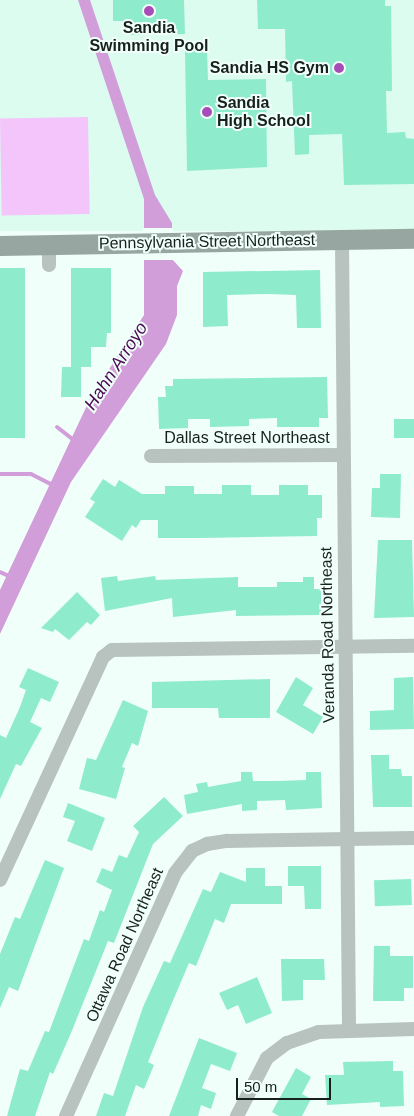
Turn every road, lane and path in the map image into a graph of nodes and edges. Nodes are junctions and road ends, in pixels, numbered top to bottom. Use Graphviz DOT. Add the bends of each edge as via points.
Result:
graph roads {
  1 [pos="414,239"];
  2 [pos="342,240"];
  3 [pos="49,244"];
  4 [pos="0,246"];
  5 [pos="49,265"];
  6 [pos="343,455"];
  7 [pos="151,456"];
  8 [pos="414,646"];
  9 [pos="346,648"];
  10 [pos="414,838"];
  11 [pos="347,839"];
  12 [pos="0,880"];
  13 [pos="414,1029"];
  14 [pos="349,1030"];
  15 [pos="66,1116"];
  16 [pos="237,1116"];
  1 -- 2 [label="street, Pennsylvania Street Northeast"];
  2 -- 3 [label="street, Pennsylvania Street Northeast"];
  2 -- 6 [label="street, Veranda Road Northeast"];
  3 -- 4 [label="street, Pennsylvania Street Northeast"];
  3 -- 5 [label="street"];
  6 -- 7 [label="street, Dallas Street Northeast"];
  6 -- 9 [label="street, Veranda Road Northeast"];
  8 -- 9 [label="street"];
  9 -- 11 [label="street, Veranda Road Northeast"];
  9 -- 12 [label="street" via="125,648 103,657"];
  10 -- 11 [label="street, Ottawa Road Northeast"];
  11 -- 14 [label="street, Veranda Road Northeast"];
  11 -- 15 [label="street, Ottawa Road Northeast" via="227,841 207,844 192,852 175,873"];
  13 -- 14 [label="street"];
  14 -- 16 [label="street" via="319,1032 288,1043 274,1053 254,1080"];
}
